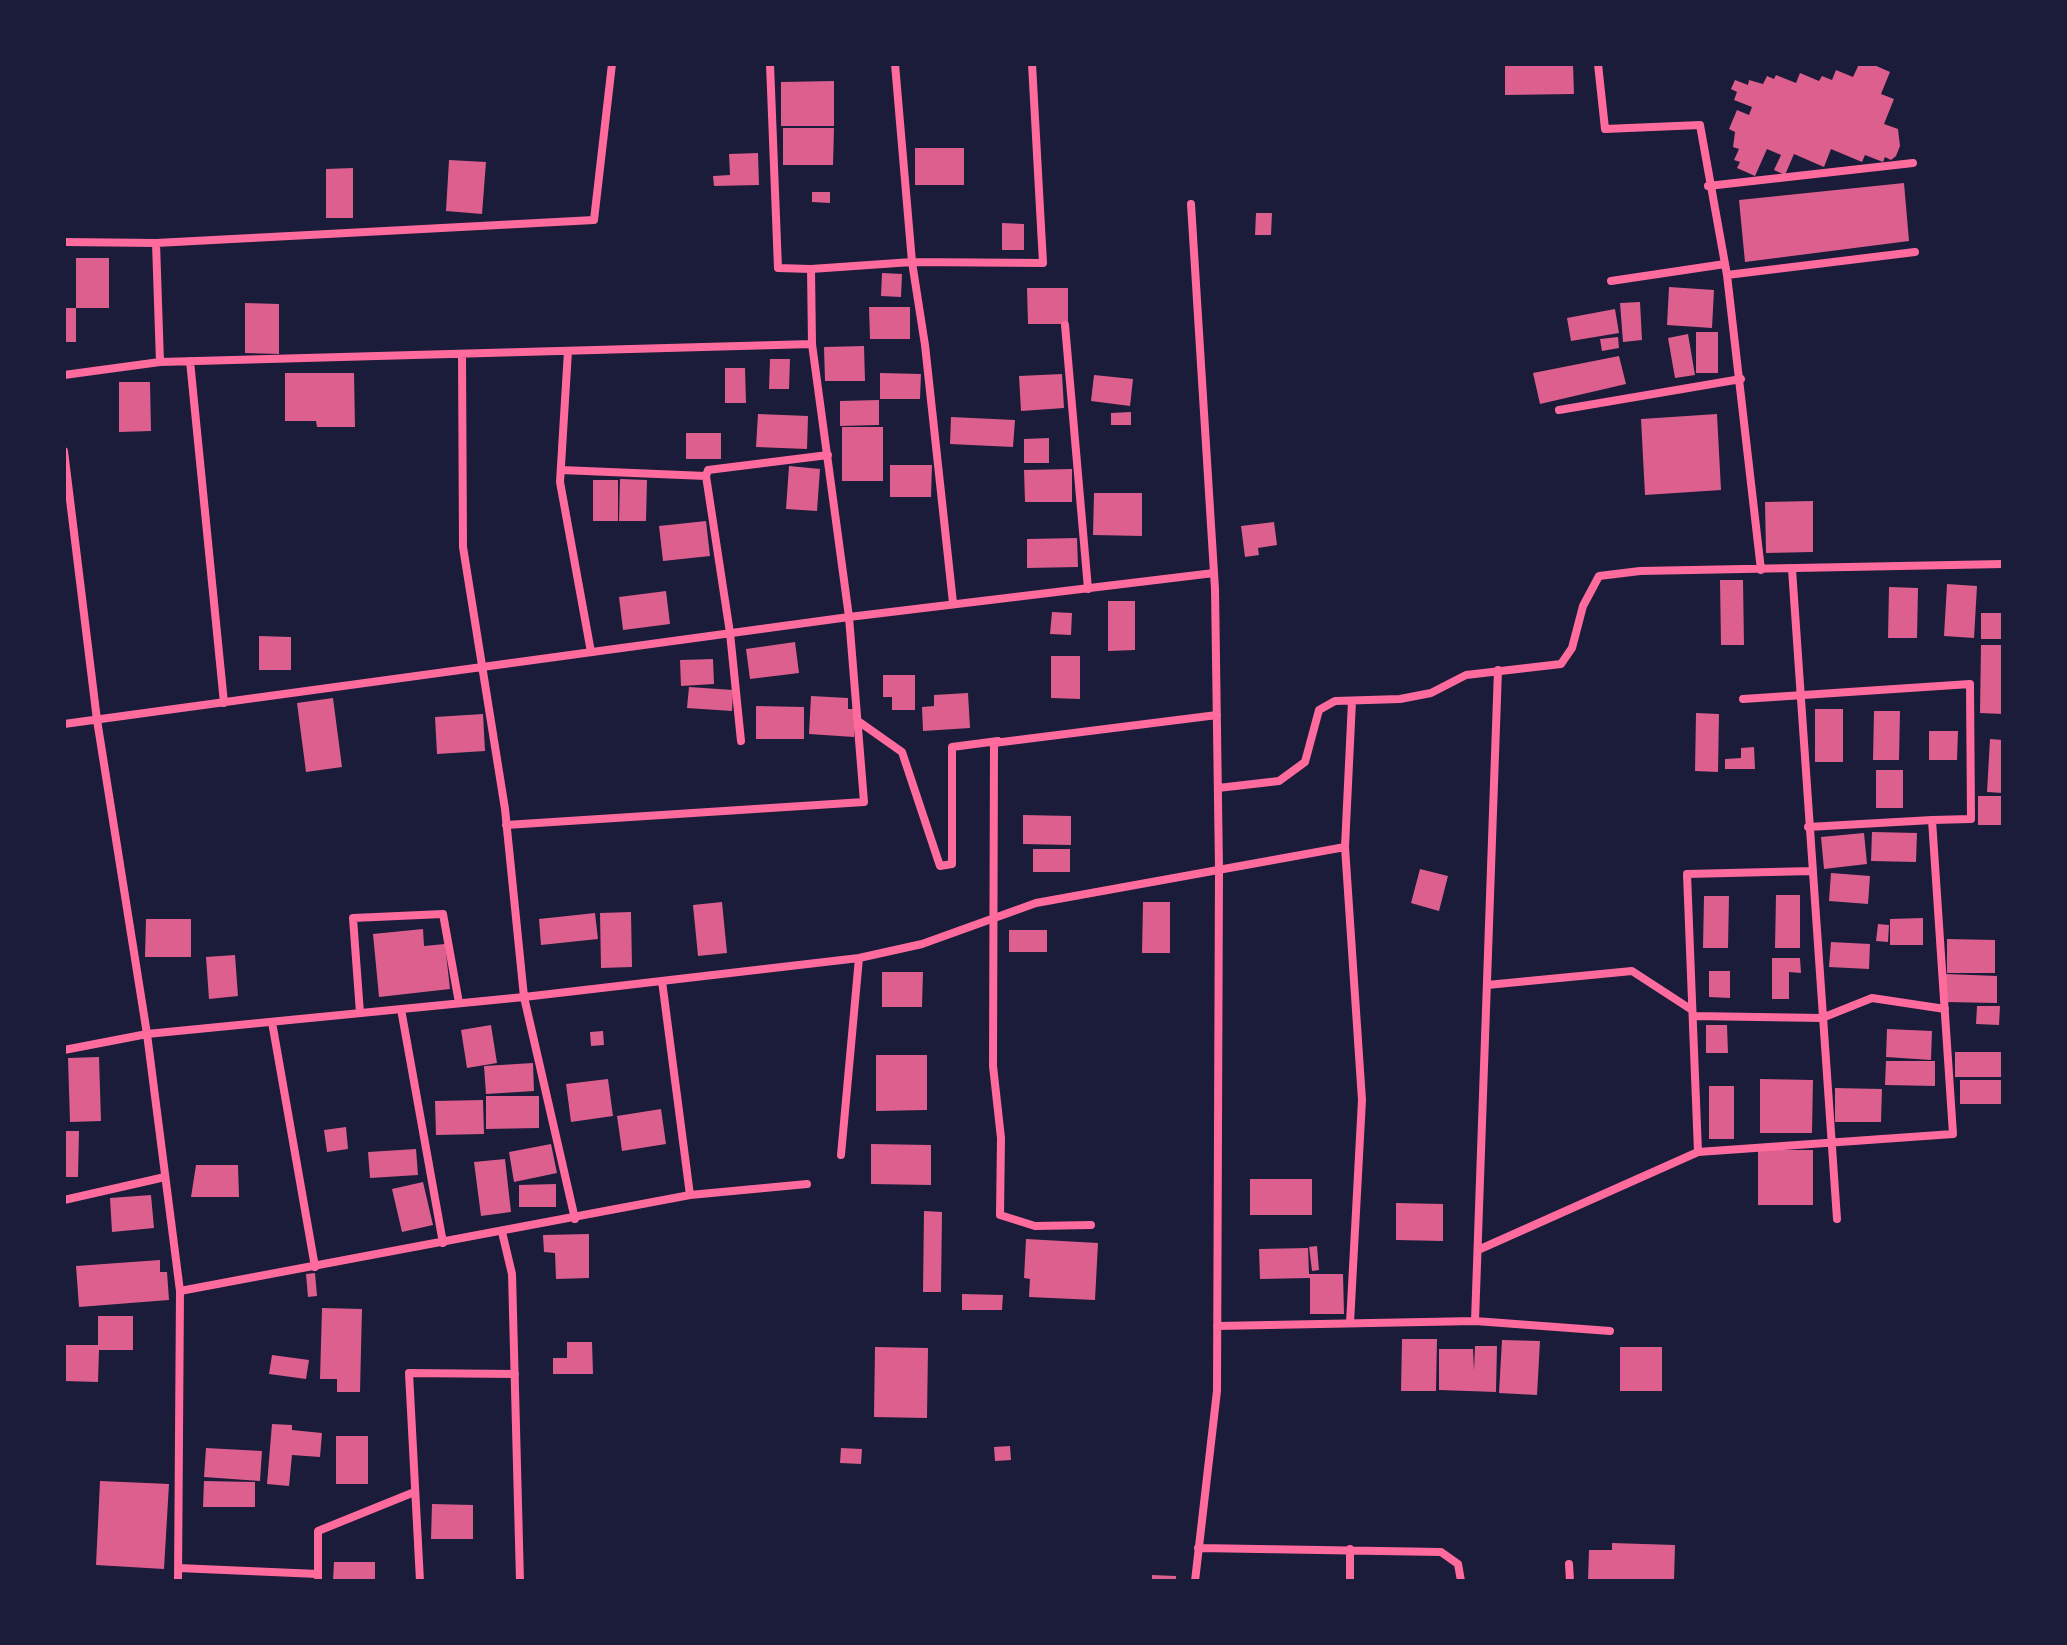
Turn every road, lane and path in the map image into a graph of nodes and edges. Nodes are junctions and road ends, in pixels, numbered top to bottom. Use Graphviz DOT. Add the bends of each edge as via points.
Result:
graph roads {
  1 [pos="612,64"];
  2 [pos="770,64"];
  3 [pos="895,64"];
  4 [pos="1032,64"];
  5 [pos="1598,64"];
  6 [pos="1913,163"];
  7 [pos="1708,186"];
  8 [pos="1191,204"];
  9 [pos="64,242"];
  10 [pos="156,243"];
  11 [pos="1915,252"];
  12 [pos="912,262"];
  13 [pos="1725,264"];
  14 [pos="811,269"];
  15 [pos="1727,275"];
  16 [pos="1611,281"];
  17 [pos="1065,325"];
  18 [pos="812,344"];
  19 [pos="568,351"];
  20 [pos="462,354"];
  21 [pos="190,361"];
  22 [pos="160,362"];
  23 [pos="64,375"];
  24 [pos="1741,379"];
  25 [pos="1559,410"];
  26 [pos="64,451"];
  27 [pos="828,455"];
  28 [pos="561,470"];
  29 [pos="706,476"];
  30 [pos="66,486"];
  31 [pos="2003,564"];
  32 [pos="1792,569"];
  33 [pos="1761,570"];
  34 [pos="1214,573"];
  35 [pos="1088,589"];
  36 [pos="953,603"];
  37 [pos="849,617"];
  38 [pos="730,633"];
  39 [pos="591,652"];
  40 [pos="481,667"];
  41 [pos="1498,670"];
  42 [pos="1799,695"];
  43 [pos="1743,699"];
  44 [pos="1352,701"];
  45 [pos="224,703"];
  46 [pos="1217,715"];
  47 [pos="97,720"];
  48 [pos="858,721"];
  49 [pos="64,724"];
  50 [pos="741,741"];
  51 [pos="998,741"];
  52 [pos="1218,788"];
  53 [pos="1932,820"];
  54 [pos="506,825"];
  55 [pos="1808,827"];
  56 [pos="1345,847"];
  57 [pos="1219,869"];
  58 [pos="1812,871"];
  59 [pos="991,919"];
  60 [pos="859,958"];
  61 [pos="662,981"];
  62 [pos="1487,985"];
  63 [pos="524,997"];
  64 [pos="459,1003"];
  65 [pos="401,1009"];
  66 [pos="1945,1009"];
  67 [pos="360,1013"];
  68 [pos="1692,1013"];
  69 [pos="1822,1018"];
  70 [pos="272,1022"];
  71 [pos="147,1034"];
  72 [pos="64,1050"];
  73 [pos="1831,1142"];
  74 [pos="1698,1152"];
  75 [pos="841,1155"];
  76 [pos="165,1177"];
  77 [pos="807,1184"];
  78 [pos="690,1195"];
  79 [pos="64,1200"];
  80 [pos="575,1219"];
  81 [pos="1837,1219"];
  82 [pos="1091,1225"];
  83 [pos="502,1232"];
  84 [pos="443,1243"];
  85 [pos="1478,1250"];
  86 [pos="315,1267"];
  87 [pos="180,1291"];
  88 [pos="1475,1321"];
  89 [pos="1350,1323"];
  90 [pos="1217,1326"];
  91 [pos="1610,1331"];
  92 [pos="515,1374"];
  93 [pos="412,1493"];
  94 [pos="1198,1548"];
  95 [pos="1350,1549"];
  96 [pos="1569,1564"];
  97 [pos="178,1568"];
  98 [pos="318,1578"];
  99 [pos="178,1581"];
  100 [pos="420,1581"];
  101 [pos="520,1581"];
  102 [pos="1195,1581"];
  103 [pos="1350,1581"];
  104 [pos="1461,1581"];
  105 [pos="1570,1581"];
  1 -- 10 [label="street" via="594,220"];
  2 -- 14 [label="street" via="778,268"];
  3 -- 12 [label="street"];
  4 -- 12 [label="street" via="1043,263"];
  5 -- 7 [label="street" via="1605,129 1700,125"];
  6 -- 7 [label="street"];
  7 -- 13 [label="street"];
  8 -- 34 [label="street"];
  9 -- 10 [label="street"];
  10 -- 22 [label="street"];
  11 -- 15 [label="street"];
  12 -- 14 [label="street"];
  12 -- 36 [label="street"];
  13 -- 15 [label="street"];
  13 -- 16 [label="street"];
  14 -- 18 [label="street"];
  15 -- 24 [label="street"];
  17 -- 35 [label="street"];
  18 -- 19 [label="street"];
  18 -- 27 [label="street"];
  19 -- 20 [label="street"];
  19 -- 28 [label="street"];
  20 -- 21 [label="street"];
  20 -- 40 [label="street" via="463,547"];
  21 -- 22 [label="street"];
  21 -- 45 [label="street"];
  22 -- 23 [label="street"];
  24 -- 25 [label="street"];
  24 -- 33 [label="street"];
  26 -- 30 [label="street"];
  27 -- 29 [label="street" via="708,470"];
  27 -- 37 [label="street"];
  28 -- 29 [label="street"];
  28 -- 39 [label="street"];
  29 -- 38 [label="street"];
  30 -- 47 [label="street"];
  31 -- 32 [label="street"];
  32 -- 33 [label="street"];
  32 -- 42 [label="street"];
  33 -- 41 [label="street" via="1599,576 1561,664"];
  34 -- 35 [label="street"];
  34 -- 46 [label="street"];
  35 -- 36 [label="street"];
  36 -- 37 [label="street"];
  37 -- 38 [label="street"];
  37 -- 48 [label="street"];
  38 -- 39 [label="street"];
  38 -- 50 [label="street"];
  39 -- 40 [label="street"];
  40 -- 45 [label="street"];
  40 -- 54 [label="street"];
  41 -- 44 [label="street" via="1466,675 1431,693"];
  41 -- 62 [label="street"];
  42 -- 43 [label="street"];
  42 -- 53 [label="street" via="1970,684 1971,819"];
  42 -- 55 [label="street"];
  44 -- 52 [label="street" via="1335,701 1319,710 1305,762 1279,781"];
  44 -- 56 [label="street"];
  45 -- 47 [label="street"];
  46 -- 51 [label="street"];
  46 -- 52 [label="street"];
  47 -- 49 [label="street"];
  47 -- 71 [label="street"];
  48 -- 51 [label="street" via="902,752 940,866 952,864 952,747"];
  48 -- 54 [label="street" via="864,802"];
  51 -- 59 [label="street" via="992,770"];
  52 -- 57 [label="street"];
  53 -- 55 [label="street"];
  53 -- 66 [label="street"];
  54 -- 63 [label="street"];
  55 -- 58 [label="street"];
  56 -- 57 [label="street"];
  56 -- 89 [label="street" via="1362,1100"];
  57 -- 59 [label="street" via="1036,903"];
  57 -- 90 [label="street"];
  58 -- 68 [label="street" via="1687,874"];
  58 -- 69 [label="street"];
  59 -- 60 [label="street" via="922,944"];
  59 -- 82 [label="street" via="1000,1215 1035,1226"];
  60 -- 61 [label="street"];
  60 -- 75 [label="street"];
  61 -- 63 [label="street"];
  61 -- 78 [label="street"];
  62 -- 68 [label="street" via="1632,971"];
  62 -- 85 [label="street"];
  63 -- 64 [label="street"];
  63 -- 80 [label="street"];
  64 -- 65 [label="street"];
  64 -- 67 [label="street" via="443,914 353,918"];
  65 -- 67 [label="street"];
  65 -- 84 [label="street"];
  66 -- 69 [label="street" via="1872,998"];
  66 -- 73 [label="street" via="1953,1134"];
  67 -- 70 [label="street"];
  68 -- 69 [label="street"];
  68 -- 74 [label="street"];
  69 -- 73 [label="street"];
  70 -- 71 [label="street"];
  70 -- 86 [label="street"];
  71 -- 72 [label="street"];
  71 -- 76 [label="street"];
  73 -- 74 [label="street"];
  73 -- 81 [label="street"];
  74 -- 85 [label="street"];
  76 -- 79 [label="street"];
  76 -- 87 [label="street"];
  77 -- 78 [label="street"];
  78 -- 80 [label="street"];
  80 -- 83 [label="street"];
  83 -- 84 [label="street"];
  83 -- 92 [label="street" via="512,1274"];
  84 -- 86 [label="street"];
  85 -- 88 [label="street"];
  86 -- 87 [label="street"];
  87 -- 97 [label="street"];
  88 -- 89 [label="street"];
  88 -- 91 [label="street"];
  89 -- 90 [label="street"];
  90 -- 94 [label="street" via="1217,1391"];
  92 -- 93 [label="street" via="409,1373"];
  92 -- 101 [label="street"];
  93 -- 98 [label="street" via="318,1531"];
  93 -- 100 [label="street"];
  94 -- 95 [label="street"];
  94 -- 102 [label="street"];
  95 -- 103 [label="street"];
  95 -- 104 [label="street" via="1441,1552 1458,1564"];
  96 -- 105 [label="street"];
  97 -- 98 [label="street"];
  97 -- 99 [label="street"];
}
